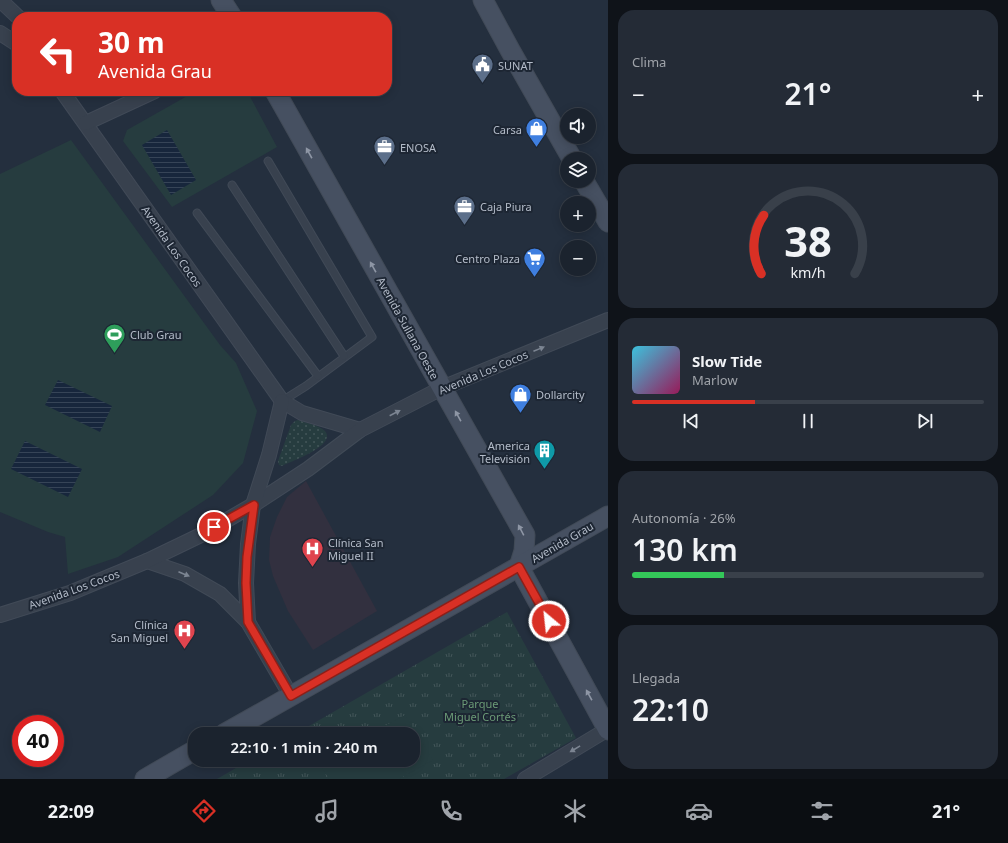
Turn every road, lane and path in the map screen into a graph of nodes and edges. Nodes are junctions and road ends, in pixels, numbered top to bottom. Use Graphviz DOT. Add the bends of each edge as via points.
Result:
graph roads {
  1 [pos="0,0"];
  2 [pos="221,0"];
  3 [pos="483,0"];
  4 [pos="13,12"];
  5 [pos="229,12"];
  6 [pos="0,32"];
  7 [pos="12,40"];
  8 [pos="66,96"];
  9 [pos="144,96"];
  10 [pos="278,96"];
  11 [pos="86,123"];
  12 [pos="568,152"];
  13 [pos="268,161"];
  14 [pos="232,184"];
  15 [pos="588,188"];
  16 [pos="197,213"];
  17 [pos="608,222"];
  18 [pos="608,320"];
  19 [pos="344,356"];
  20 [pos="318,376"];
  21 [pos="442,388"];
  22 [pos="282,401"];
  23 [pos="360,430"];
  24 [pos="254,505"];
  25 [pos="608,516"];
  26 [pos="147,561"];
  27 [pos="519,567"];
  28 [pos="0,615"];
  29 [pos="248,622"];
  30 [pos="291,696"];
  31 [pos="236,727"];
  32 [pos="608,729"];
  33 [pos="188,754"];
  34 [pos="145,779"];
  35 [pos="525,779"];
  1 -- 4 [label="street"];
  2 -- 5 [label="street"];
  3 -- 12 [label="street"];
  6 -- 7 [label="street"];
  8 -- 11 [label="street, Avenida Los Cocos"];
  9 -- 11 [label="street"];
  21 -- 10 [label="street, Avenida Sullana Oeste, one-way"];
  11 -- 22 [label="street, Avenida Los Cocos"];
  13 -- 19 [label="lane" via="372,337"];
  14 -- 19 [label="lane"];
  15 -- 17 [label="street"];
  16 -- 20 [label="lane"];
  21 -- 18 [label="street, Avenida Los Cocos, one-way"];
  19 -- 20 [label="lane"];
  20 -- 22 [label="lane"];
  23 -- 21 [label="street, Avenida Los Cocos, one-way"];
  27 -- 21 [label="street, Avenida Sullana Oeste, one-way" via="525,536"];
  22 -- 23 [label="street, Avenida Los Cocos" via="302,413"];
  22 -- 24 [label="street"];
  23 -- 24 [label="street, Avenida Los Cocos"];
  24 -- 26 [label="street, Avenida Los Cocos" via="201,535"];
  24 -- 29 [label="street" via="248,544"];
  25 -- 27 [label="street, Avenida Grau"];
  26 -- 28 [label="street, Avenida Los Cocos" via="70,593"];
  26 -- 29 [label="street, one-way" via="185,574 220,594"];
  27 -- 30 [label="street, Avenida Grau"];
  32 -- 27 [label="street, one-way"];
  29 -- 30 [label="street"];
  30 -- 31 [label="street, Avenida Grau"];
  32 -- 35 [label="street, one-way"];
  33 -- 34 [label="street"];
}
